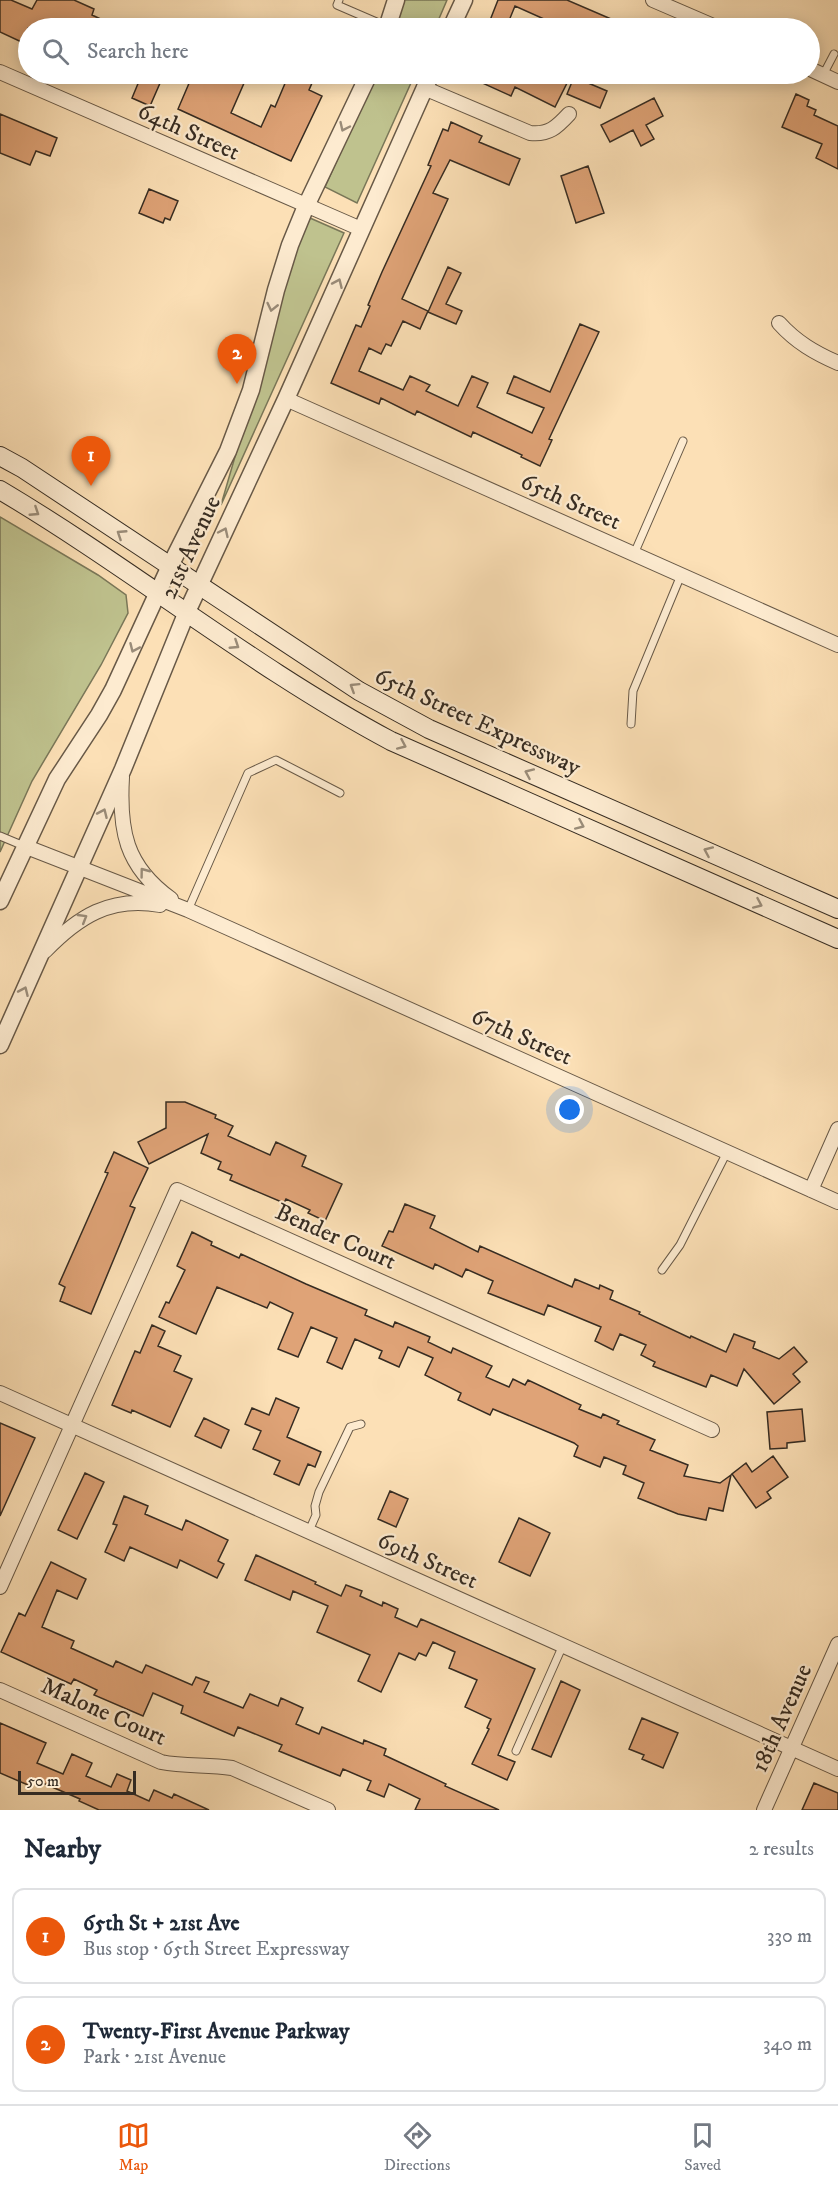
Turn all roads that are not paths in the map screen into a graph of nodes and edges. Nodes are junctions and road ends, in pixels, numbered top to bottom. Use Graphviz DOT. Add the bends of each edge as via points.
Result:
graph roads {
  1 [pos="339,0"];
  2 [pos="396,0"];
  3 [pos="464,0"];
  4 [pos="653,0"];
  5 [pos="367,18"];
  6 [pos="391,18"];
  7 [pos="456,18"];
  8 [pos="695,18"];
  9 [pos="834,54"];
  10 [pos="0,72"];
  11 [pos="820,74"];
  12 [pos="823,75"];
  13 [pos="18,80"];
  14 [pos="838,82"];
  15 [pos="27,84"];
  16 [pos="364,84"];
  17 [pos="427,84"];
  18 [pos="434,84"];
  19 [pos="569,114"];
  20 [pos="306,206"];
  21 [pos="362,229"];
  22 [pos="779,323"];
  23 [pos="838,363"];
  24 [pos="286,399"];
  25 [pos="683,441"];
  26 [pos="0,456"];
  27 [pos="0,490"];
  28 [pos="634,554"];
  29 [pos="170,566"];
  30 [pos="681,575"];
  31 [pos="199,585"];
  32 [pos="158,595"];
  33 [pos="186,614"];
  34 [pos="838,645"];
  35 [pos="631,724"];
  36 [pos="123,769"];
  37 [pos="340,793"];
  38 [pos="0,836"];
  39 [pos="24,846"];
  40 [pos="79,868"];
  41 [pos="0,901"];
  42 [pos="838,909"];
  43 [pos="188,910"];
  44 [pos="838,939"];
  45 [pos="39,957"];
  46 [pos="0,1045"];
  47 [pos="838,1129"];
  48 [pos="727,1152"];
  49 [pos="811,1190"];
  50 [pos="838,1202"];
  51 [pos="662,1270"];
  52 [pos="0,1393"];
  53 [pos="361,1424"];
  54 [pos="72,1425"];
  55 [pos="712,1430"];
  56 [pos="309,1531"];
  57 [pos="0,1587"];
  58 [pos="838,1644"];
  59 [pos="563,1645"];
  60 [pos="0,1689"];
  61 [pos="792,1748"];
  62 [pos="516,1751"];
  63 [pos="838,1768"];
  64 [pos="328,1810"];
  65 [pos="764,1810"];
  1 -- 5 [label="lane" via="337,4"];
  2 -- 6 [label="street"];
  3 -- 7 [label="street"];
  4 -- 8 [label="street"];
  9 -- 12 [label="lane"];
  10 -- 13 [label="street, 64th Street"];
  11 -- 12 [label="street"];
  12 -- 14 [label="street"];
  15 -- 20 [label="street, 64th Street"];
  16 -- 20 [label="street, 21st Avenue, one-way"];
  17 -- 21 [label="street, 21st Avenue"];
  18 -- 19 [label="street" via="530,133 552,131"];
  20 -- 21 [label="street, 64th Street"];
  20 -- 29 [label="street, 21st Avenue, one-way" via="290,245 251,390 228,451"];
  24 -- 21 [label="street, 21st Avenue, one-way"];
  22 -- 23 [label="street" via="806,347"];
  24 -- 28 [label="street, 65th Street"];
  31 -- 24 [label="street, 21st Avenue, one-way"];
  25 -- 28 [label="lane"];
  29 -- 26 [label="main road, 65th Street Expressway, one-way"];
  27 -- 32 [label="main road, one-way"];
  28 -- 30 [label="street, 65th Street"];
  29 -- 31 [label="main road, 65th Street Expressway"];
  29 -- 32 [label="street, 21st Avenue"];
  30 -- 34 [label="street, 65th Street"];
  30 -- 35 [label="lane" via="633,691"];
  31 -- 33 [label="street, 21st Avenue"];
  42 -- 31 [label="main road, 65th Street Expressway, one-way" via="429,729 359,691"];
  32 -- 33 [label="main road"];
  32 -- 39 [label="street, 21st Avenue, one-way" via="113,690 57,779"];
  33 -- 36 [label="street, 21st Avenue"];
  33 -- 44 [label="main road, one-way" via="346,717 391,741"];
  40 -- 36 [label="street, 21st Avenue, one-way"];
  43 -- 36 [label="street, 67th Street, one-way" via="159,890 143,874 132,854 121,818"];
  37 -- 43 [label="lane" via="276,760 248,773"];
  38 -- 39 [label="lane"];
  39 -- 40 [label="street, 67th Street"];
  39 -- 41 [label="street, 21st Avenue"];
  40 -- 43 [label="street, 67th Street"];
  40 -- 45 [label="street, 21st Avenue"];
  45 -- 43 [label="street, 67th Street, one-way" via="77,921 112,906 149,903"];
  43 -- 48 [label="street, 67th Street"];
  46 -- 45 [label="street, 21st Avenue, one-way"];
  47 -- 49 [label="street"];
  48 -- 49 [label="street, 67th Street"];
  48 -- 51 [label="lane" via="680,1245"];
  49 -- 50 [label="street, 67th Street"];
  52 -- 54 [label="street, 69th Street"];
  53 -- 56 [label="lane" via="350,1427 337,1451 319,1492"];
  54 -- 55 [label="street, Bender Court" via="177,1190"];
  54 -- 56 [label="street, 69th Street"];
  54 -- 57 [label="street"];
  56 -- 59 [label="street, 69th Street"];
  58 -- 61 [label="street, 18th Avenue"];
  59 -- 61 [label="street, 69th Street"];
  59 -- 62 [label="lane"];
  60 -- 64 [label="street, Malone Court" via="162,1762 232,1768"];
  61 -- 63 [label="street, 69th Street"];
  61 -- 65 [label="street, 18th Avenue"];
}
